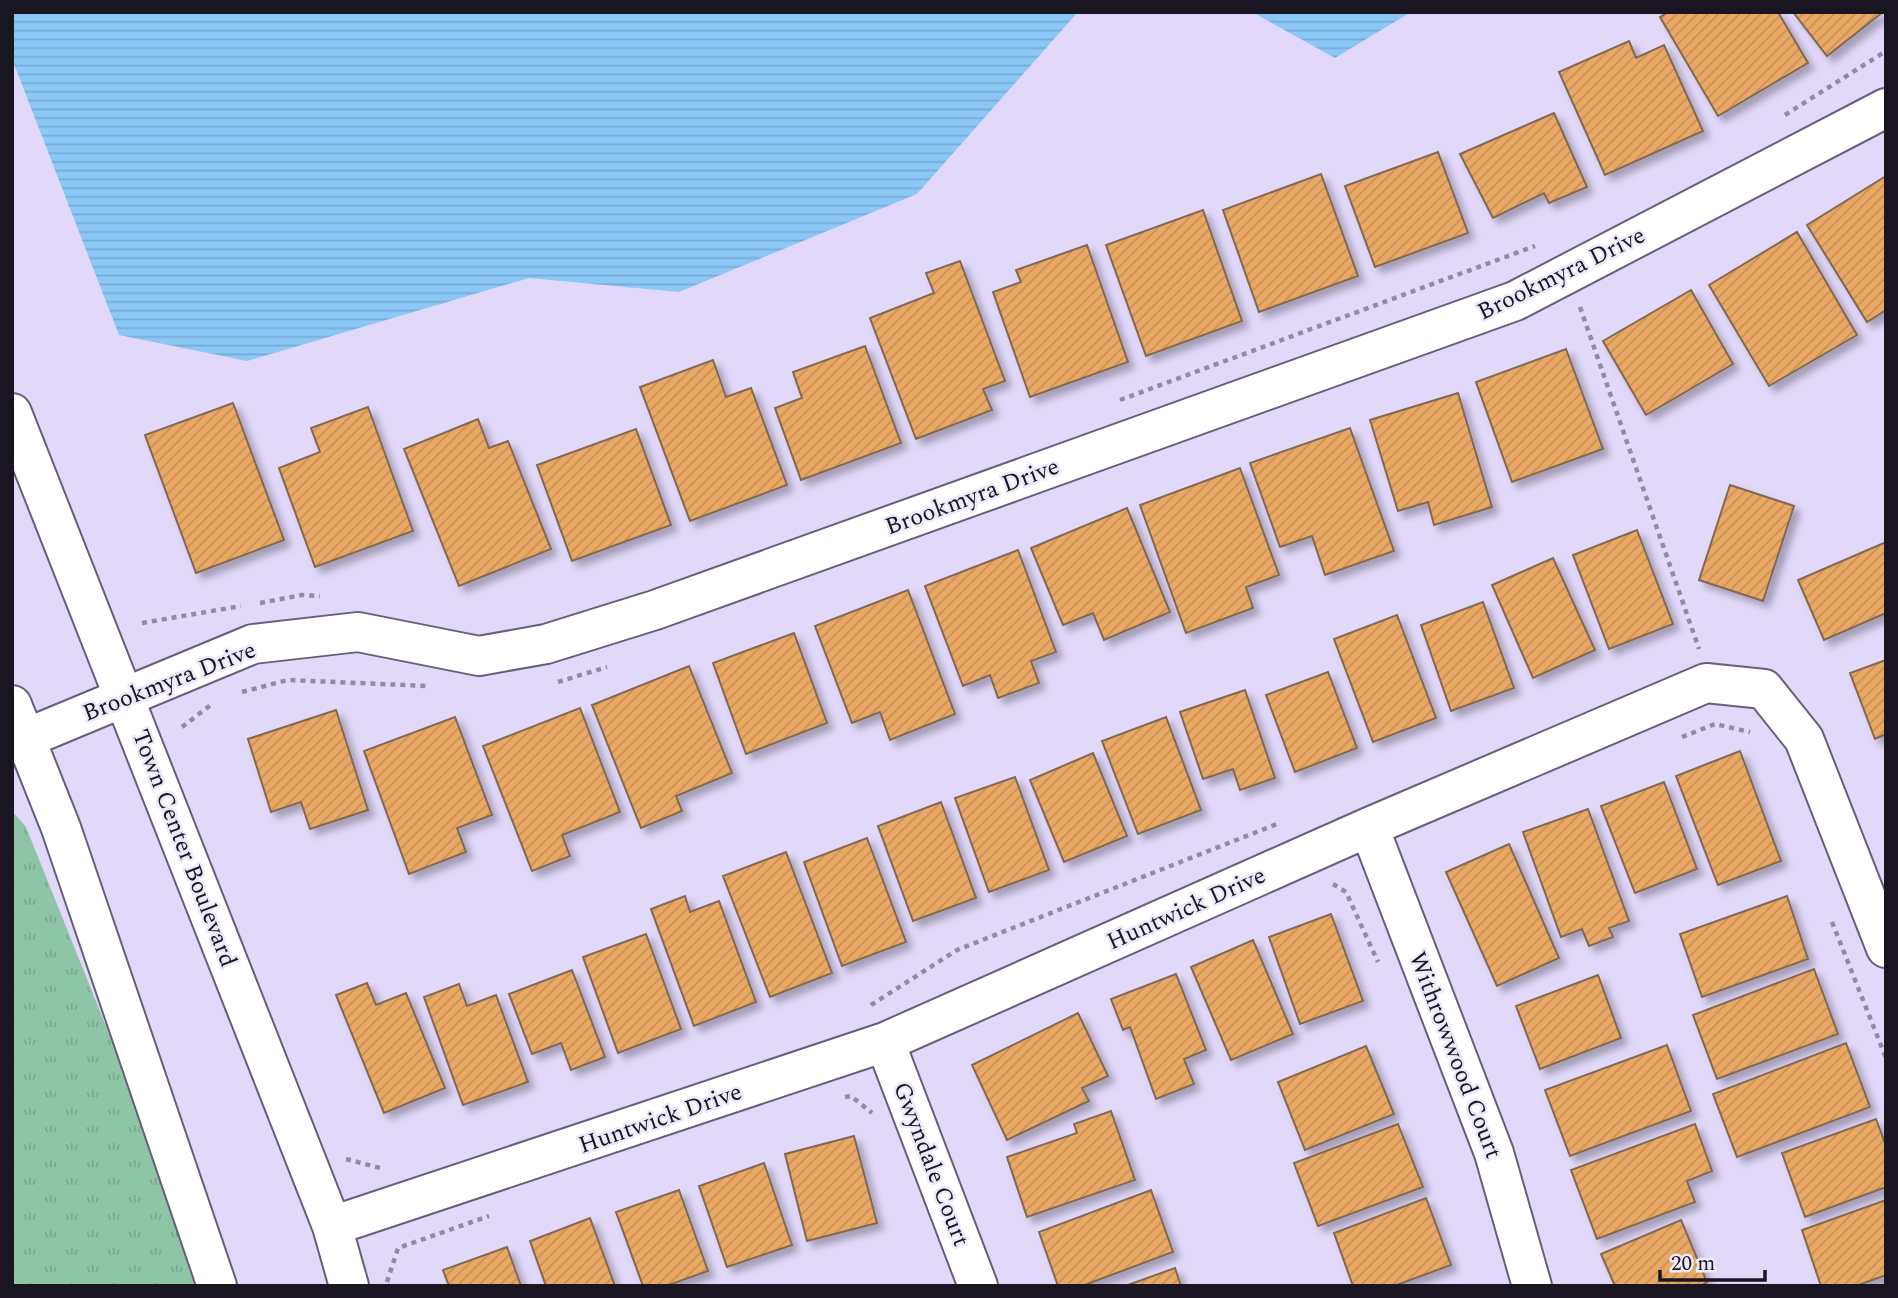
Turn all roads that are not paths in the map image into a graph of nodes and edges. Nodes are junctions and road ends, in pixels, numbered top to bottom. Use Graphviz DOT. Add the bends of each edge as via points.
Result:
graph roads {
  1 [pos="1886,108"];
  2 [pos="12,413"];
  3 [pos="125,695"];
  4 [pos="12,705"];
  5 [pos="19,742"];
  6 [pos="1369,827"];
  7 [pos="1886,948"];
  8 [pos="885,1042"];
  9 [pos="332,1226"];
  10 [pos="217,1286"];
  11 [pos="349,1286"];
  12 [pos="978,1286"];
  13 [pos="1532,1286"];
  1 -- 3 [label="street, Brookmyra Drive" via="1515,301 655,610 545,644 479,656 358,632 253,644"];
  2 -- 3 [label="street, Town Center Boulevard"];
  3 -- 5 [label="street, Brookmyra Drive"];
  3 -- 9 [label="street, Town Center Boulevard"];
  4 -- 5 [label="street"];
  5 -- 10 [label="street" via="61,828"];
  6 -- 7 [label="street, Huntwick Drive" via="1706,683 1764,689 1804,739"];
  6 -- 8 [label="street, Huntwick Drive"];
  6 -- 13 [label="street, Withrowwood Court" via="1494,1153"];
  8 -- 9 [label="street, Huntwick Drive"];
  8 -- 12 [label="street, Gwyndale Court"];
  9 -- 11 [label="street, Town Center Boulevard"];
}
